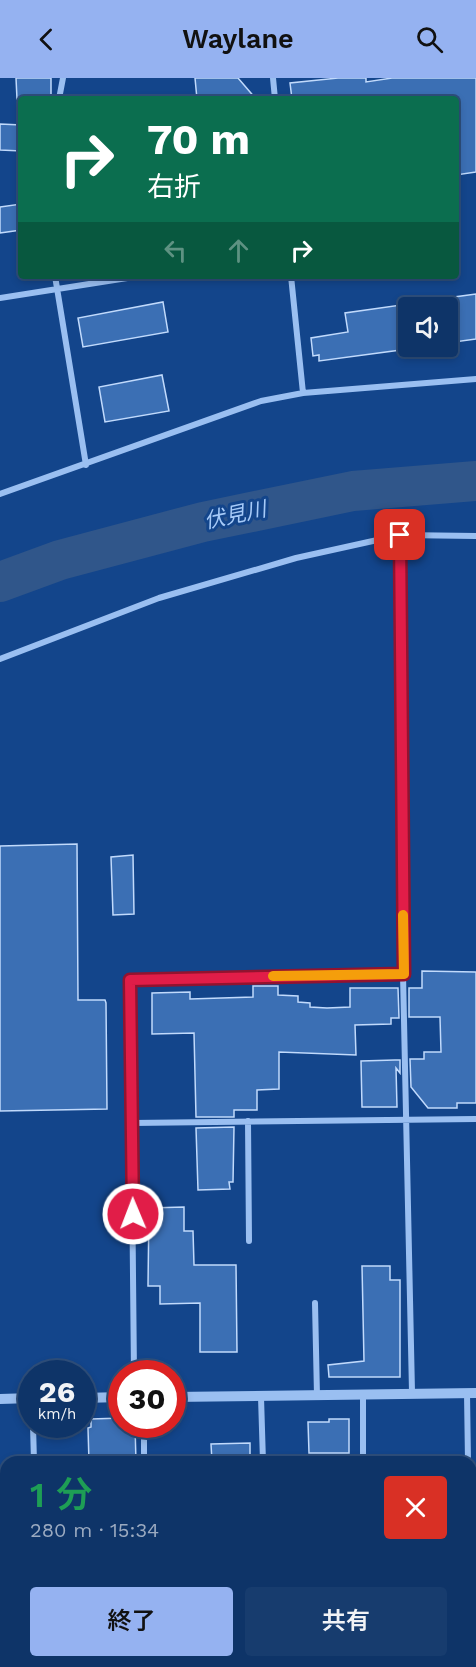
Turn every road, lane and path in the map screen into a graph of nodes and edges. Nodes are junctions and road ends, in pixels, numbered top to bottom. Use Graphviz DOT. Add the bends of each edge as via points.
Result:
graph roads {
  1 [pos="63,78"];
  2 [pos="273,78"];
  3 [pos="60,96"];
  4 [pos="275,96"];
  5 [pos="55,279"];
  6 [pos="122,279"];
  7 [pos="291,279"];
  8 [pos="57,289"];
  9 [pos="0,298"];
  10 [pos="476,379"];
  11 [pos="303,393"];
  12 [pos="86,465"];
  13 [pos="0,494"];
  14 [pos="400,535"];
  15 [pos="476,536"];
  16 [pos="0,659"];
  17 [pos="404,974"];
  18 [pos="408,1119"];
  19 [pos="476,1119"];
  20 [pos="248,1121"];
  21 [pos="132,1123"];
  22 [pos="249,1241"];
  23 [pos="315,1303"];
  24 [pos="135,1360"];
  25 [pos="412,1392"];
  26 [pos="472,1393"];
  27 [pos="363,1396"];
  28 [pos="186,1397"];
  29 [pos="261,1397"];
  30 [pos="316,1397"];
  31 [pos="18,1398"];
  32 [pos="0,1399"];
  33 [pos="33,1438"];
  34 [pos="144,1438"];
  35 [pos="33,1456"];
  36 [pos="144,1456"];
  37 [pos="263,1456"];
  38 [pos="363,1456"];
  39 [pos="468,1456"];
  1 -- 3 [label="street"];
  2 -- 4 [label="street"];
  5 -- 8 [label="street"];
  6 -- 8 [label="street"];
  7 -- 11 [label="street"];
  8 -- 9 [label="street"];
  8 -- 12 [label="street"];
  10 -- 11 [label="street"];
  11 -- 12 [label="street" via="261,401"];
  12 -- 13 [label="street"];
  14 -- 15 [label="street"];
  14 -- 16 [label="street" via="296,558 159,598"];
  14 -- 17 [label="street"];
  17 -- 18 [label="street"];
  17 -- 21 [label="street" via="130,980"];
  18 -- 19 [label="street"];
  18 -- 20 [label="street"];
  18 -- 25 [label="street"];
  20 -- 21 [label="street"];
  20 -- 22 [label="street"];
  21 -- 24 [label="street"];
  23 -- 30 [label="street"];
  25 -- 26 [label="street"];
  25 -- 27 [label="street"];
  26 -- 39 [label="street"];
  27 -- 30 [label="street"];
  27 -- 38 [label="street"];
  28 -- 29 [label="street"];
  29 -- 30 [label="street"];
  29 -- 37 [label="street"];
  31 -- 32 [label="street"];
  33 -- 35 [label="street"];
  34 -- 36 [label="street"];
}
